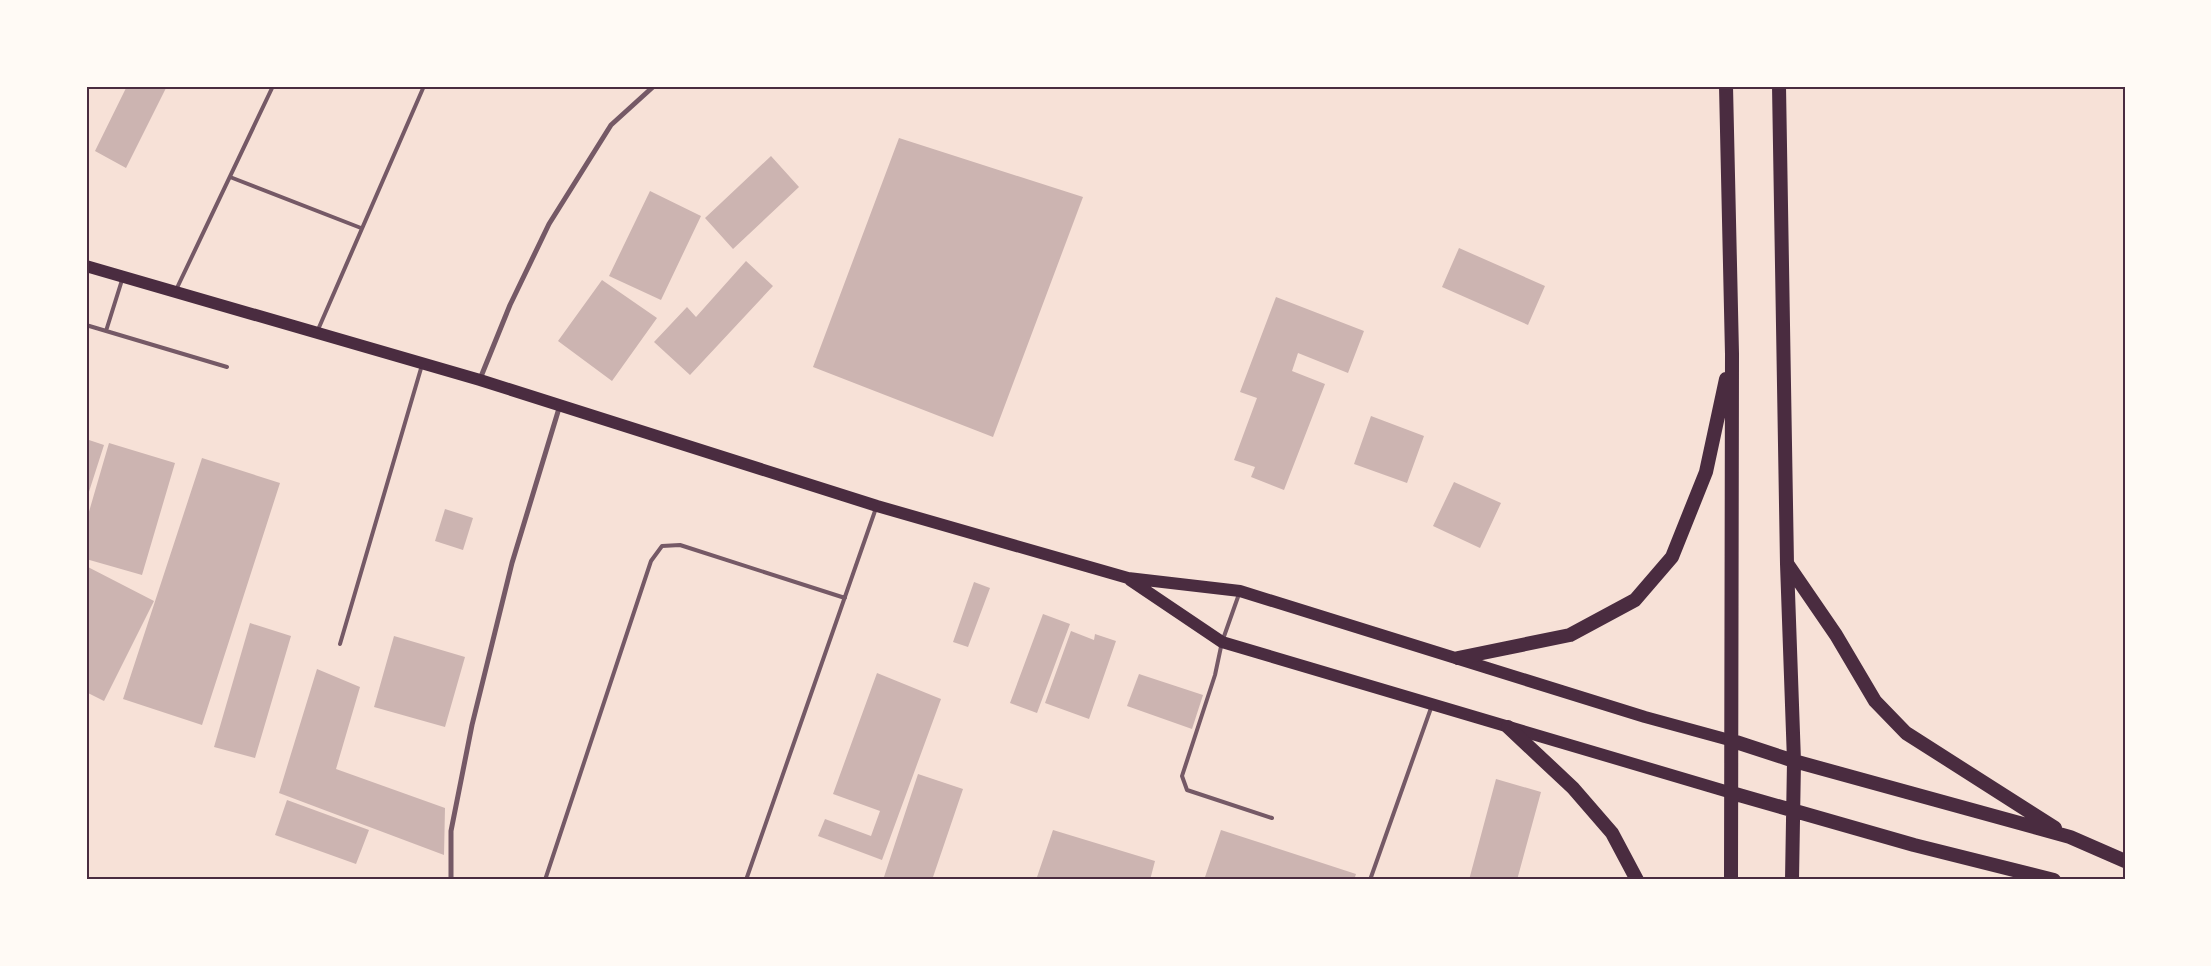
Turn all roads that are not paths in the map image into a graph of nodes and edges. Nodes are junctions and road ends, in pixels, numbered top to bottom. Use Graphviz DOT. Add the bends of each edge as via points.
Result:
graph roads {
  1 [pos="273,86"];
  2 [pos="424,86"];
  3 [pos="654,86"];
  4 [pos="1726,86"];
  5 [pos="1779,86"];
  6 [pos="230,177"];
  7 [pos="361,228"];
  8 [pos="86,266"];
  9 [pos="123,278"];
  10 [pos="174,292"];
  11 [pos="86,325"];
  12 [pos="106,331"];
  13 [pos="317,333"];
  14 [pos="1732,354"];
  15 [pos="422,363"];
  16 [pos="226,367"];
  17 [pos="480,380"];
  18 [pos="561,405"];
  19 [pos="877,506"];
  20 [pos="1787,564"];
  21 [pos="1128,578"];
  22 [pos="1240,591"];
  23 [pos="845,598"];
  24 [pos="1222,642"];
  25 [pos="340,644"];
  26 [pos="1458,658"];
  27 [pos="1432,705"];
  28 [pos="1508,728"];
  29 [pos="1733,741"];
  30 [pos="1794,761"];
  31 [pos="1732,793"];
  32 [pos="1793,810"];
  33 [pos="1272,818"];
  34 [pos="2070,836"];
  35 [pos="2125,861"];
  36 [pos="451,880"];
  37 [pos="546,880"];
  38 [pos="746,880"];
  39 [pos="1370,880"];
  40 [pos="1637,880"];
  41 [pos="1731,880"];
  42 [pos="1792,880"];
  43 [pos="2054,880"];
  1 -- 6 [label="lane"];
  2 -- 7 [label="lane"];
  3 -- 17 [label="street" via="611,125 549,224 510,305"];
  4 -- 14 [label="highway"];
  5 -- 20 [label="highway"];
  6 -- 7 [label="lane"];
  6 -- 10 [label="lane"];
  7 -- 13 [label="lane"];
  8 -- 9 [label="main road"];
  9 -- 10 [label="main road"];
  9 -- 12 [label="lane"];
  10 -- 13 [label="main road"];
  11 -- 12 [label="lane"];
  12 -- 16 [label="lane"];
  13 -- 15 [label="main road"];
  14 -- 26 [label="highway" via="1706,472 1672,557 1635,600 1570,635"];
  14 -- 29 [label="highway"];
  15 -- 17 [label="main road"];
  15 -- 25 [label="lane"];
  17 -- 18 [label="main road"];
  18 -- 19 [label="main road"];
  18 -- 36 [label="street" via="512,563 472,725 451,831"];
  19 -- 21 [label="main road"];
  19 -- 23 [label="lane"];
  20 -- 30 [label="highway"];
  20 -- 34 [label="highway" via="1836,635 1875,700 1906,733"];
  21 -- 22 [label="main road"];
  21 -- 24 [label="main road"];
  22 -- 24 [label="lane"];
  22 -- 26 [label="main road"];
  23 -- 37 [label="lane" via="680,545 662,546 651,561"];
  23 -- 38 [label="lane"];
  24 -- 27 [label="main road"];
  24 -- 33 [label="lane" via="1215,675 1182,776 1187,790"];
  26 -- 29 [label="main road"];
  27 -- 28 [label="main road"];
  27 -- 39 [label="lane"];
  28 -- 31 [label="main road"];
  28 -- 40 [label="highway" via="1573,788 1612,833"];
  29 -- 30 [label="highway"];
  29 -- 31 [label="highway"];
  30 -- 32 [label="highway"];
  30 -- 34 [label="highway"];
  31 -- 32 [label="highway"];
  31 -- 41 [label="highway"];
  32 -- 42 [label="highway"];
  32 -- 43 [label="highway"];
  34 -- 35 [label="highway"];
}
